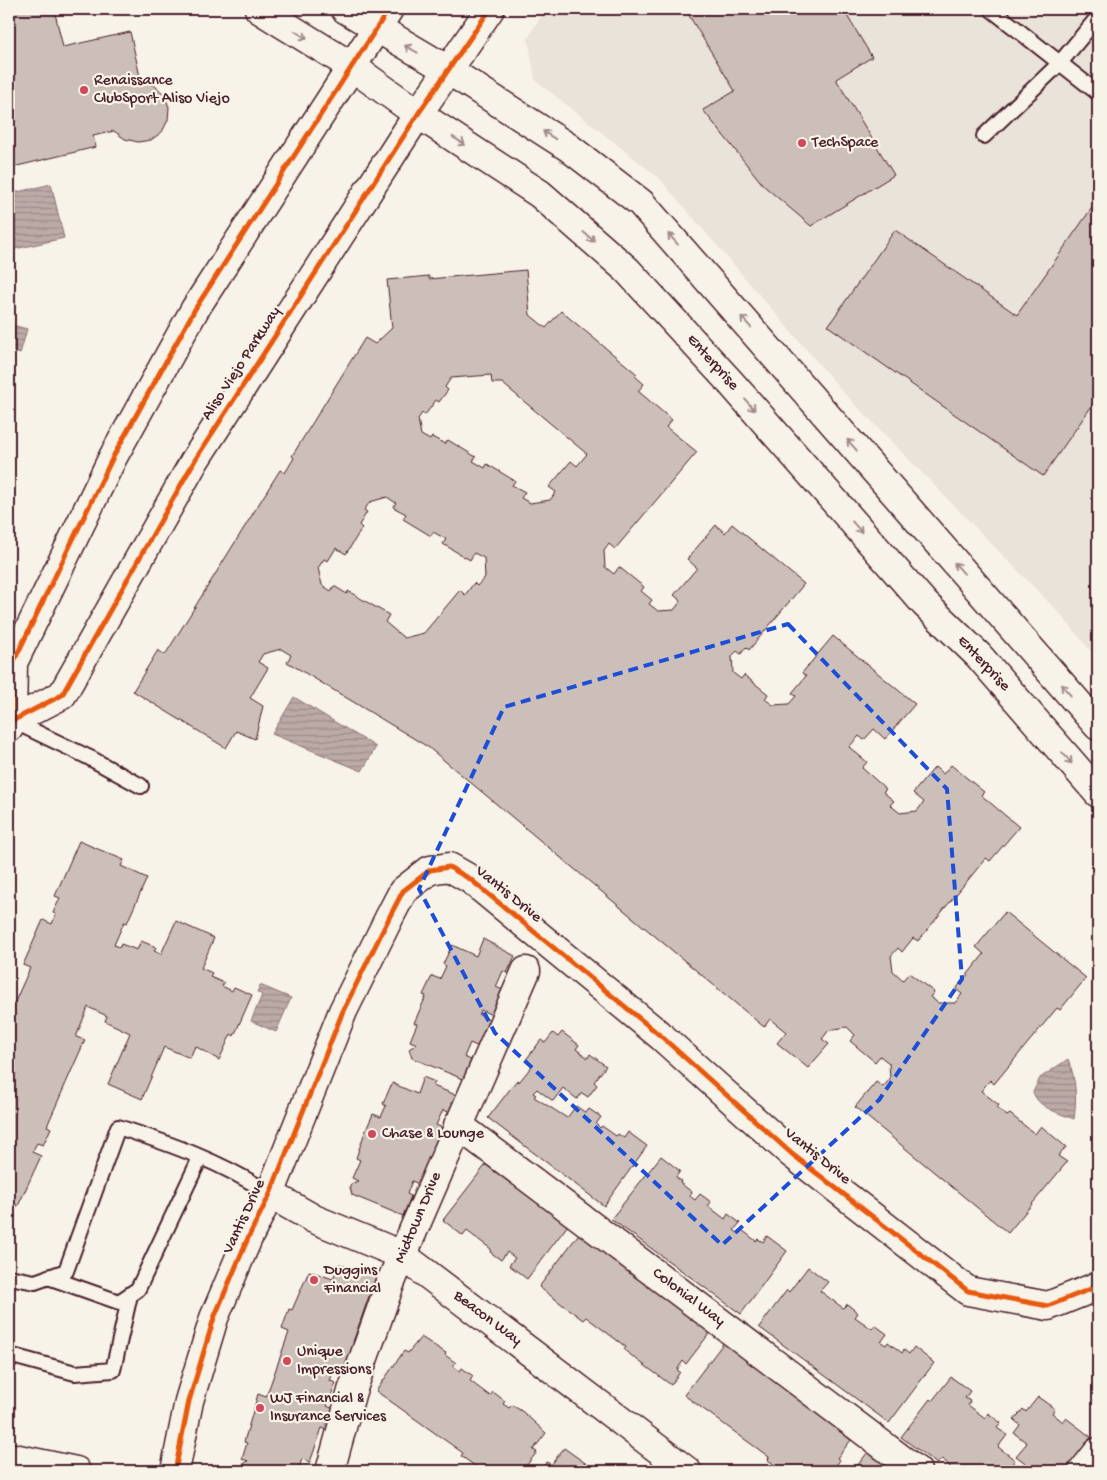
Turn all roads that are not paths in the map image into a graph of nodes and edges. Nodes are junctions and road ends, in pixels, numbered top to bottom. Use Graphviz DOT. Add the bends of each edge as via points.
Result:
graph roads {
  1 [pos="259,9"];
  2 [pos="345,9"];
  3 [pos="490,9"];
  4 [pos="991,9"];
  5 [pos="1098,17"];
  6 [pos="382,19"];
  7 [pos="1059,64"];
  8 [pos="351,66"];
  9 [pos="448,70"];
  10 [pos="1098,93"];
  11 [pos="418,114"];
  12 [pos="984,136"];
  13 [pos="10,723"];
  14 [pos="1098,726"];
  15 [pos="141,786"];
  16 [pos="1098,793"];
  17 [pos="526,971"];
  18 [pos="458,1125"];
  19 [pos="200,1158"];
  20 [pos="270,1194"];
  21 [pos="402,1255"];
  22 [pos="9,1276"];
  23 [pos="48,1277"];
  24 [pos="1098,1286"];
  25 [pos="130,1294"];
  26 [pos="9,1355"];
  27 [pos="1098,1452"];
  28 [pos="9,1456"];
  29 [pos="76,1471"];
  30 [pos="174,1471"];
  31 [pos="330,1471"];
  32 [pos="687,1471"];
  33 [pos="917,1471"];
  34 [pos="1083,1471"];
  1 -- 8 [label="main road, Enterprise, one-way"];
  2 -- 6 [label="main road"];
  3 -- 9 [label="main road, Aliso Viejo Parkway"];
  4 -- 7 [label="lane"];
  5 -- 7 [label="lane"];
  6 -- 8 [label="main road"];
  9 -- 6 [label="main road, one-way"];
  7 -- 10 [label="lane"];
  7 -- 12 [label="lane"];
  8 -- 11 [label="main road, Enterprise"];
  8 -- 13 [label="main road" via="195,309 113,457 13,663"];
  9 -- 11 [label="main road, Aliso Viejo Parkway"];
  14 -- 9 [label="main road, one-way" via="641,203 568,147"];
  11 -- 13 [label="main road, Aliso Viejo Parkway" via="195,460 62,695"];
  11 -- 16 [label="main road, Enterprise, one-way" via="540,194 627,270 732,383 925,604 978,655"];
  13 -- 15 [label="lane" via="90,758"];
  17 -- 18 [label="main road, Midtown Drive"];
  18 -- 21 [label="main road, Midtown Drive"];
  18 -- 33 [label="main road, Colonial Way"];
  19 -- 20 [label="lane" via="246,1178"];
  19 -- 23 [label="lane" via="172,1144 118,1127 66,1271"];
  19 -- 25 [label="lane" via="138,1289"];
  20 -- 21 [label="main road, Beacon Way" via="314,1219"];
  20 -- 24 [label="main road, Vantis Drive" via="344,1012 403,891 430,870 449,867 470,879 662,1037 792,1154 968,1291 1048,1306"];
  20 -- 30 [label="main road, Vantis Drive" via="214,1318"];
  21 -- 31 [label="main road, Midtown Drive" via="352,1391"];
  21 -- 32 [label="main road, Beacon Way"];
  22 -- 23 [label="lane" via="35,1282"];
  23 -- 25 [label="lane" via="119,1302"];
  25 -- 26 [label="lane" via="113,1370 75,1373"];
  27 -- 34 [label="main road"];
  28 -- 29 [label="main road"];
}
